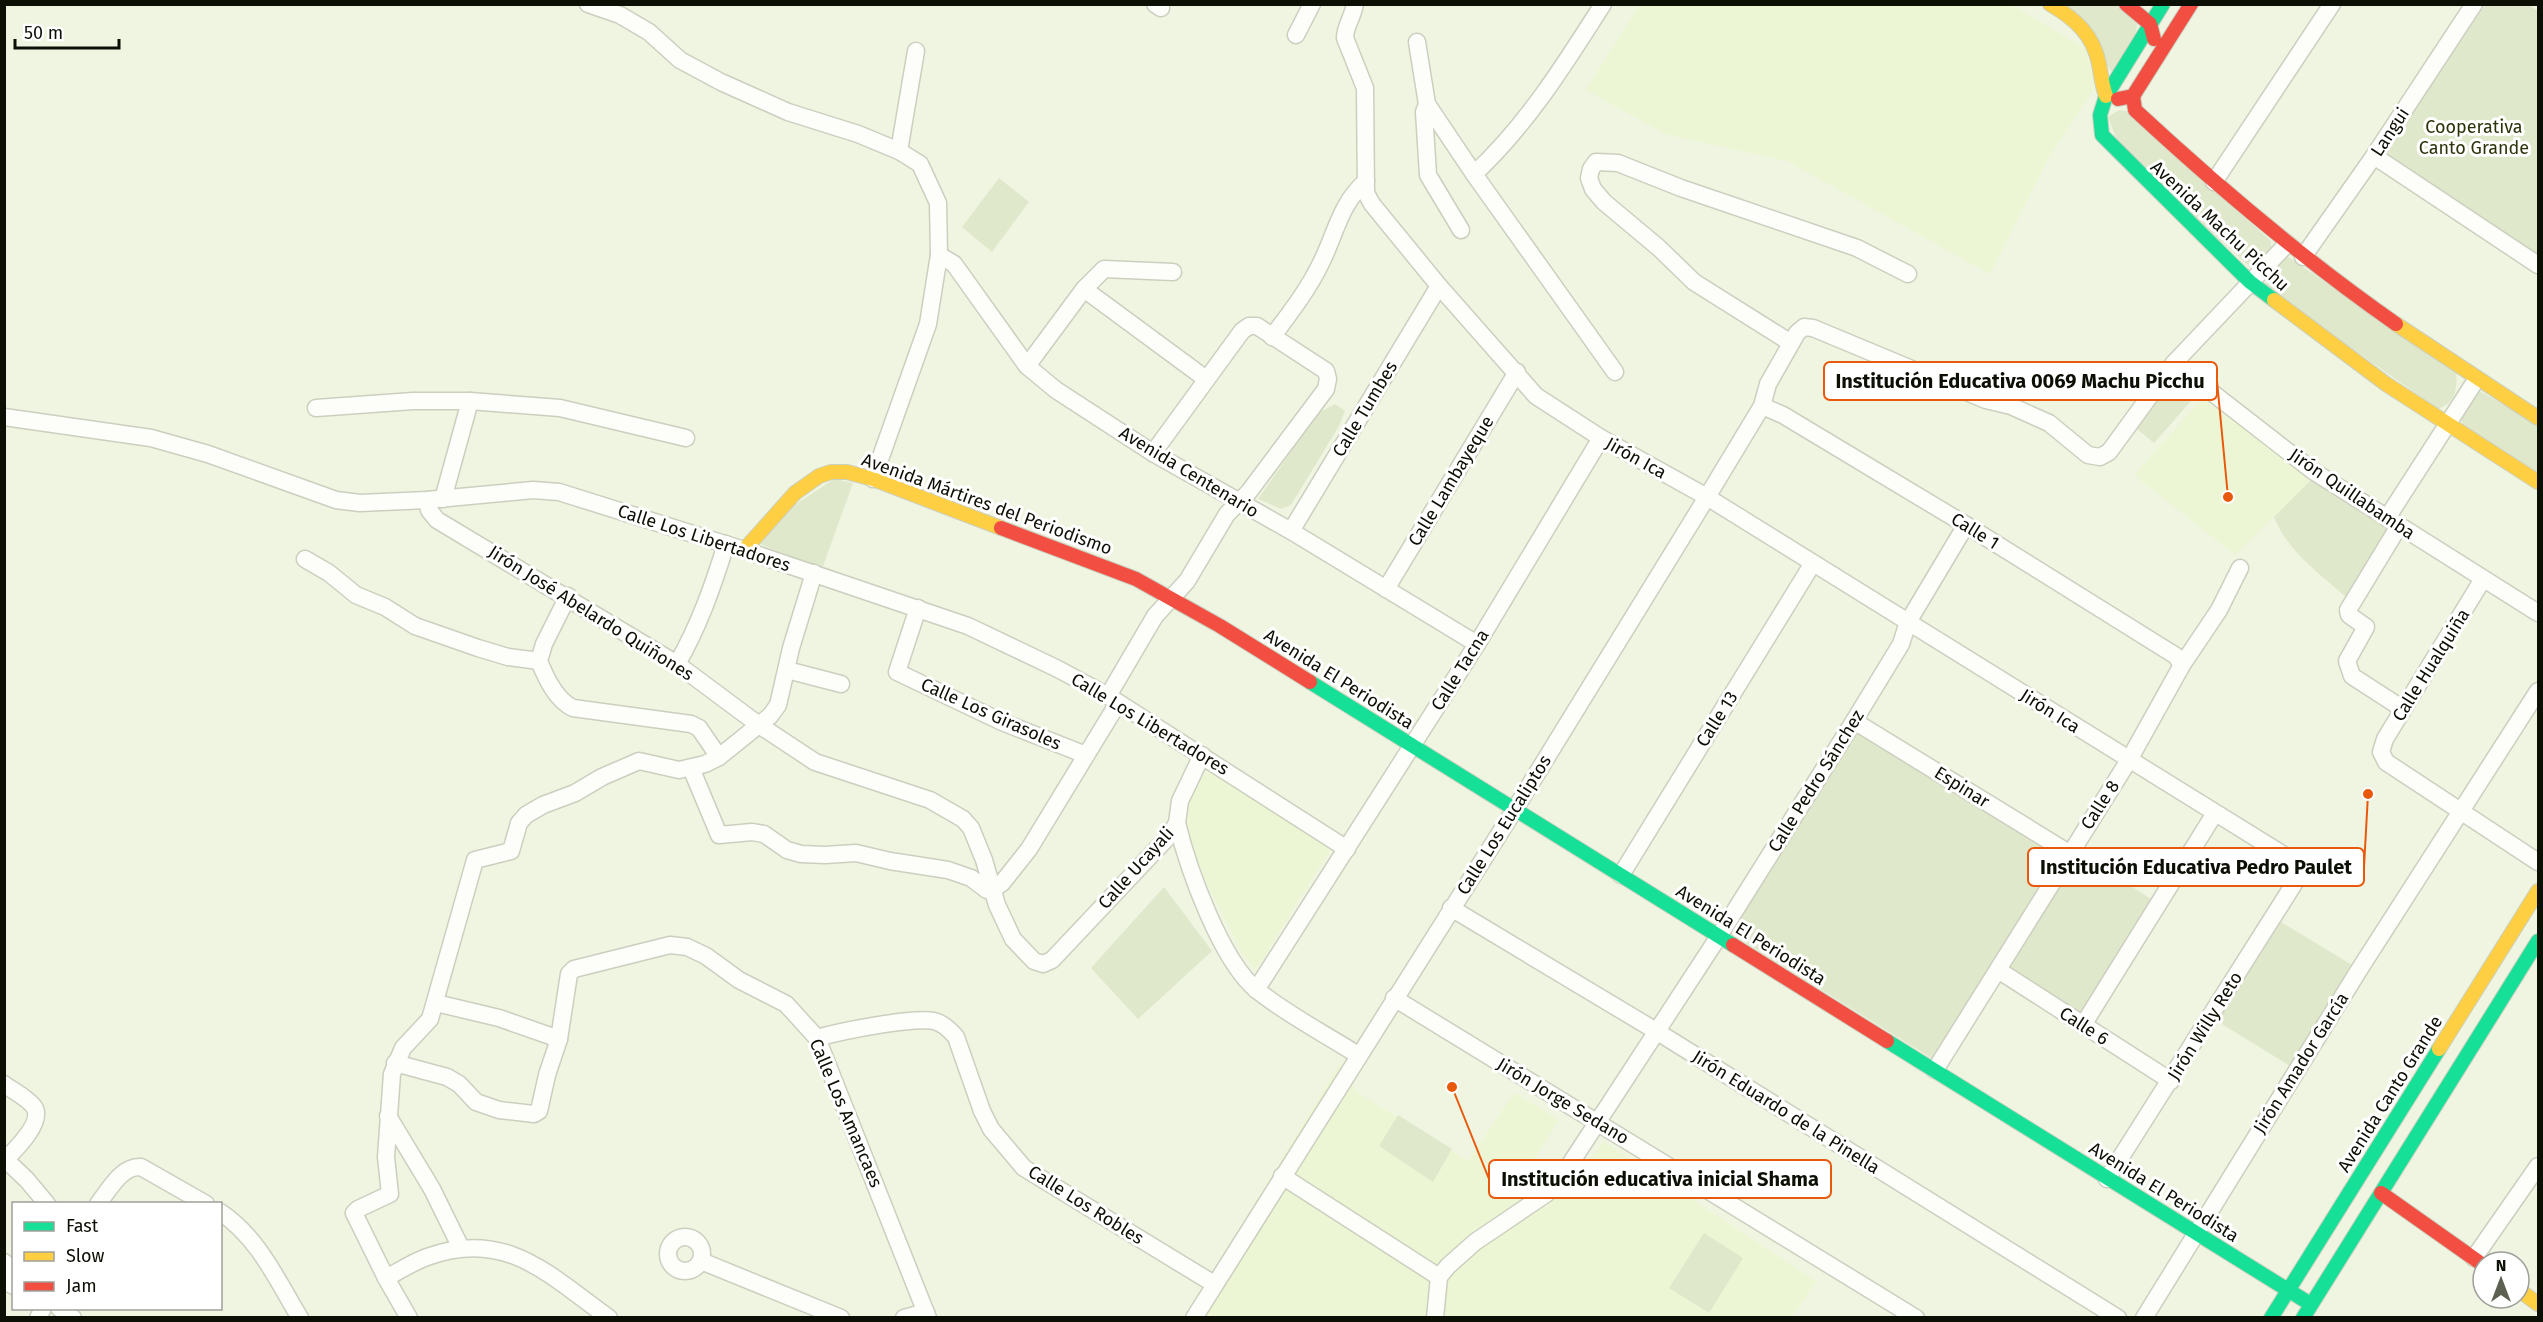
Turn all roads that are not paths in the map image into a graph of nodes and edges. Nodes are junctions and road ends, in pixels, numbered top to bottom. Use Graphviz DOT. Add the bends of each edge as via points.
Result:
graph roads {
  1 [pos="588,4"];
  2 [pos="1312,4"];
  3 [pos="1354,4"];
  4 [pos="1603,4"];
  5 [pos="2050,4"];
  6 [pos="2126,4"];
  7 [pos="2163,4"];
  8 [pos="2191,4"];
  9 [pos="2332,4"];
  10 [pos="2474,4"];
  11 [pos="2150,24"];
  12 [pos="1296,35"];
  13 [pos="1417,42"];
  14 [pos="916,51"];
  15 [pos="2156,59"];
  16 [pos="2106,96"];
  17 [pos="2133,96"];
  18 [pos="1427,104"];
  19 [pos="899,151"];
  20 [pos="2374,156"];
  21 [pos="1474,174"];
  22 [pos="1366,181"];
  23 [pos="2214,182"];
  24 [pos="1461,230"];
  25 [pos="2287,243"];
  26 [pos="939,255"];
  27 [pos="2303,256"];
  28 [pos="2538,265"];
  29 [pos="1173,272"];
  30 [pos="1908,274"];
  31 [pos="2250,282"];
  32 [pos="1439,286"];
  33 [pos="1084,289"];
  34 [pos="1272,337"];
  35 [pos="1791,343"];
  36 [pos="2174,363"];
  37 [pos="1027,366"];
  38 [pos="1516,372"];
  39 [pos="1616,372"];
  40 [pos="1206,379"];
  41 [pos="2476,380"];
  42 [pos="470,401"];
  43 [pos="1762,406"];
  44 [pos="316,408"];
  45 [pos="4,417"];
  46 [pos="2538,418"];
  47 [pos="2447,425"];
  48 [pos="686,438"];
  49 [pos="1601,438"];
  50 [pos="1153,453"];
  51 [pos="873,479"];
  52 [pos="2538,482"];
  53 [pos="1707,497"];
  54 [pos="435,499"];
  55 [pos="1239,502"];
  56 [pos="2393,522"];
  57 [pos="1965,525"];
  58 [pos="1291,531"];
  59 [pos="726,544"];
  60 [pos="744,550"];
  61 [pos="305,559"];
  62 [pos="1813,563"];
  63 [pos="2240,568"];
  64 [pos="814,573"];
  65 [pos="2483,579"];
  66 [pos="1386,589"];
  67 [pos="568,596"];
  68 [pos="1172,597"];
  69 [pos="918,608"];
  70 [pos="2538,613"];
  71 [pos="1908,622"];
  72 [pos="1477,644"];
  73 [pos="539,661"];
  74 [pos="677,664"];
  75 [pos="2182,665"];
  76 [pos="787,670"];
  77 [pos="841,684"];
  78 [pos="2538,691"];
  79 [pos="1113,700"];
  80 [pos="2403,709"];
  81 [pos="1854,721"];
  82 [pos="759,725"];
  83 [pos="1413,746"];
  84 [pos="1086,755"];
  85 [pos="1202,755"];
  86 [pos="719,757"];
  87 [pos="2129,760"];
  88 [pos="691,768"];
  89 [pos="1515,810"];
  90 [pos="2463,811"];
  91 [pos="2215,813"];
  92 [pos="1178,823"];
  93 [pos="1347,849"];
  94 [pos="2069,853"];
  95 [pos="2538,861"];
  96 [pos="2301,870"];
  97 [pos="1621,875"];
  98 [pos="992,890"];
  99 [pos="2538,893"];
  100 [pos="1452,908"];
  101 [pos="1719,936"];
  102 [pos="2538,941"];
  103 [pos="1043,964"];
  104 [pos="1998,970"];
  105 [pos="1256,990"];
  106 [pos="1394,998"];
  107 [pos="436,1004"];
  108 [pos="2083,1025"];
  109 [pos="1656,1031"];
  110 [pos="817,1038"];
  111 [pos="559,1039"];
  112 [pos="1358,1055"];
  113 [pos="395,1063"];
  114 [pos="1935,1070"];
  115 [pos="2171,1081"];
  116 [pos="4,1084"];
  117 [pos="388,1116"];
  118 [pos="1597,1122"];
  119 [pos="5,1161"];
  120 [pos="2538,1166"];
  121 [pos="1282,1176"];
  122 [pos="2107,1179"];
  123 [pos="2380,1193"];
  124 [pos="46,1202"];
  125 [pos="100,1202"];
  126 [pos="204,1202"];
  127 [pos="222,1213"];
  128 [pos="2197,1234"];
  129 [pos="461,1248"];
  130 [pos="2485,1250"];
  131 [pos="2471,1256"];
  132 [pos="700,1261"];
  133 [pos="1439,1277"];
  134 [pos="386,1278"];
  135 [pos="1214,1284"];
  136 [pos="2288,1290"];
  137 [pos="2311,1305"];
  138 [pos="927,1315"];
  139 [pos="300,1317"];
  140 [pos="409,1317"];
  141 [pos="609,1317"];
  142 [pos="841,1317"];
  143 [pos="904,1317"];
  144 [pos="1194,1317"];
  145 [pos="1435,1317"];
  146 [pos="1916,1317"];
  147 [pos="2118,1317"];
  148 [pos="2145,1317"];
  149 [pos="2271,1317"];
  150 [pos="2303,1317"];
  1 -- 19 [label="street" via="620,15 649,32 680,60 721,82 788,112"];
  2 -- 12 [label="street"];
  3 -- 22 [label="street, Jirón Ica" via="1345,38 1365,88"];
  4 -- 21 [label="street" via="1562,69 1498,151"];
  5 -- 16 [label="street, Avenida Machu Picchu" via="2087,31"];
  6 -- 11 [label="street"];
  7 -- 11 [label="street"];
  8 -- 15 [label="street"];
  9 -- 23 [label="street"];
  10 -- 20 [label="street, Langui"];
  11 -- 15 [label="street"];
  11 -- 16 [label="street"];
  13 -- 18 [label="street"];
  14 -- 19 [label="street"];
  15 -- 17 [label="street"];
  16 -- 17 [label="street"];
  16 -- 31 [label="street, Avenida Machu Picchu" via="2100,115 2102,135 2108,143"];
  17 -- 23 [label="street, Avenida Machu Picchu" via="2135,110"];
  18 -- 21 [label="street"];
  18 -- 24 [label="street" via="1424,112 1428,175"];
  19 -- 26 [label="street" via="920,164 938,203"];
  20 -- 27 [label="street, Langui"];
  20 -- 28 [label="street"];
  21 -- 39 [label="street"];
  22 -- 32 [label="street, Jirón Ica" via="1366,193 1372,204"];
  22 -- 34 [label="street" via="1345,205 1307,291"];
  23 -- 25 [label="street, Avenida Machu Picchu"];
  25 -- 27 [label="street, Avenida Machu Picchu"];
  25 -- 31 [label="street"];
  26 -- 37 [label="street, Avenida Centenario" via="954,264"];
  26 -- 51 [label="street" via="928,324"];
  27 -- 41 [label="street, Avenida Machu Picchu"];
  29 -- 33 [label="street" via="1108,268"];
  30 -- 35 [label="street" via="1857,248 1618,163 1596,162 1589,178 1604,202 1694,282"];
  31 -- 36 [label="street"];
  31 -- 47 [label="street, Avenida Machu Picchu"];
  32 -- 38 [label="street, Jirón Ica"];
  32 -- 58 [label="street, Calle Tumbes"];
  33 -- 37 [label="street"];
  33 -- 40 [label="street"];
  34 -- 40 [label="street" via="1257,326 1249,326"];
  34 -- 55 [label="street" via="1326,371 1328,379 1326,389"];
  35 -- 36 [label="street, Calle Los Eucaliptos" via="1804,327 1814,328 2049,423 2088,455 2100,457 2109,452"];
  35 -- 43 [label="street, Calle Los Eucaliptos" via="1768,384"];
  36 -- 56 [label="street, Jirón Quillabamba" via="2313,471"];
  37 -- 50 [label="street, Avenida Centenario" via="1056,390"];
  38 -- 49 [label="street, Jirón Ica" via="1536,396"];
  38 -- 66 [label="street, Calle Lambayeque"];
  40 -- 50 [label="street"];
  41 -- 46 [label="street, Avenida Machu Picchu"];
  41 -- 47 [label="street"];
  42 -- 44 [label="street"];
  42 -- 48 [label="street" via="560,408"];
  42 -- 54 [label="street"];
  43 -- 53 [label="street, Calle Los Eucaliptos"];
  43 -- 57 [label="street, Calle 1"];
  45 -- 54 [label="street, Calle Los Libertadores" via="151,438 336,500 360,503"];
  47 -- 52 [label="street, Avenida Machu Picchu"];
  47 -- 56 [label="street"];
  49 -- 53 [label="street, Jirón Ica"];
  49 -- 72 [label="street, Calle Tacna"];
  50 -- 55 [label="street, Avenida Centenario"];
  51 -- 60 [label="street, Avenida Mártires del Periodismo" via="845,472 814,477"];
  51 -- 68 [label="street, Avenida Mártires del Periodismo" via="1136,579"];
  53 -- 62 [label="street, Jirón Ica"];
  53 -- 89 [label="street, Calle Los Eucaliptos"];
  54 -- 59 [label="street, Calle Los Libertadores" via="533,490 559,492"];
  54 -- 67 [label="street, Jirón José Abelardo Quiñones" via="429,510 437,520"];
  55 -- 58 [label="street, Avenida Centenario"];
  55 -- 68 [label="street" via="1227,514 1187,581"];
  56 -- 65 [label="street, Jirón Quillabamba"];
  56 -- 80 [label="street" via="2348,610 2366,627 2347,661 2352,676"];
  57 -- 71 [label="street, Calle Pedro Sánchez"];
  57 -- 75 [label="street, Calle 1" via="2176,656"];
  58 -- 66 [label="street, Avenida Centenario"];
  59 -- 60 [label="street, Calle Los Libertadores"];
  59 -- 74 [label="street" via="705,607"];
  60 -- 64 [label="street, Calle Los Libertadores"];
  61 -- 73 [label="street" via="356,595 415,626 508,657"];
  62 -- 71 [label="street, Jirón Ica"];
  62 -- 97 [label="street, Calle 13"];
  63 -- 75 [label="street, Calle 8" via="2219,610"];
  64 -- 69 [label="street, Calle Los Libertadores"];
  64 -- 76 [label="street"];
  65 -- 70 [label="street, Jirón Quillabamba"];
  65 -- 80 [label="street, Calle Hualquiña"];
  66 -- 72 [label="street, Avenida Centenario"];
  67 -- 73 [label="street"];
  67 -- 74 [label="street, Jirón José Abelardo Quiñones"];
  68 -- 79 [label="street" via="1155,616"];
  68 -- 83 [label="street, Avenida El Periodista"];
  69 -- 79 [label="street, Calle Los Libertadores" via="968,626"];
  69 -- 84 [label="street, Calle Los Girasoles" via="897,672 1002,722"];
  71 -- 81 [label="street, Calle Pedro Sánchez" via="1901,644"];
  71 -- 87 [label="street, Jirón Ica"];
  72 -- 83 [label="street, Calle Tacna"];
  73 -- 86 [label="street" via="565,704 691,724 699,728"];
  74 -- 82 [label="street, Jirón José Abelardo Quiñones"];
  75 -- 87 [label="street, Calle 8"];
  76 -- 77 [label="street"];
  76 -- 82 [label="street" via="778,705"];
  78 -- 90 [label="street, Jirón Amador García"];
  79 -- 84 [label="street"];
  79 -- 85 [label="street, Calle Los Libertadores"];
  80 -- 90 [label="street, Calle Hualquiña" via="2385,739 2381,752 2386,762"];
  81 -- 94 [label="street, Espinar"];
  81 -- 101 [label="street, Calle Pedro Sánchez"];
  82 -- 86 [label="street"];
  82 -- 98 [label="street, Jirón José Abelardo Quiñones" via="815,762 930,800 963,819 984,860"];
  83 -- 89 [label="street, Avenida El Periodista"];
  83 -- 93 [label="street, Calle Tacna"];
  84 -- 98 [label="street" via="1029,849"];
  85 -- 92 [label="street, Calle Ucayali" via="1179,801"];
  85 -- 93 [label="street, Calle Los Libertadores"];
  86 -- 88 [label="street"];
  87 -- 91 [label="street, Jirón Ica"];
  87 -- 94 [label="street, Calle 8"];
  88 -- 98 [label="street" via="718,835 752,832 764,834 787,850 801,854 856,853 948,870"];
  88 -- 107 [label="street" via="672,770 639,761 628,764 526,815 519,823 511,851 475,860"];
  89 -- 97 [label="street, Avenida El Periodista"];
  89 -- 100 [label="street, Calle Los Eucaliptos"];
  90 -- 95 [label="street"];
  90 -- 128 [label="street, Jirón Amador García" via="2359,970"];
  91 -- 96 [label="street, Jirón Ica" via="2298,864"];
  91 -- 108 [label="street"];
  92 -- 103 [label="street, Calle Ucayali" via="1052,960"];
  92 -- 105 [label="street" via="1190,867 1213,924"];
  93 -- 105 [label="street, Calle Tacna"];
  94 -- 104 [label="street, Calle 8"];
  96 -- 115 [label="street, Jirón Willy Reto"];
  97 -- 101 [label="street, Avenida El Periodista"];
  98 -- 103 [label="street, Jirón José Abelardo Quiñones" via="1013,939 1034,961"];
  99 -- 136 [label="street, Avenida Canto Grande"];
  100 -- 106 [label="street, Calle Los Eucaliptos"];
  100 -- 109 [label="street, Jirón Eduardo de la Pinella"];
  101 -- 109 [label="street, Calle Pedro Sánchez"];
  101 -- 114 [label="street, Avenida El Periodista"];
  102 -- 123 [label="street"];
  104 -- 108 [label="street, Calle 6"];
  104 -- 114 [label="street, Calle 8"];
  105 -- 112 [label="street"];
  106 -- 112 [label="street, Calle Los Eucaliptos"];
  106 -- 118 [label="street, Jirón Jorge Sedano"];
  107 -- 111 [label="street" via="499,1018"];
  107 -- 113 [label="street" via="430,1018 402,1048"];
  108 -- 115 [label="street, Calle 6"];
  109 -- 118 [label="street, Calle Pedro Sánchez"];
  109 -- 147 [label="street, Jirón Eduardo de la Pinella"];
  110 -- 111 [label="street, Calle Los Amancaes" via="786,1004 740,980 706,956 687,947 670,945 574,969 569,974"];
  110 -- 135 [label="street, Calle Los Robles" via="919,1021 934,1021 948,1028 956,1037 982,1111 1024,1168"];
  110 -- 138 [label="street, Calle Los Amancaes"];
  111 -- 113 [label="street" via="539,1111 534,1114 499,1110 476,1102 447,1077"];
  112 -- 121 [label="street, Calle Los Eucaliptos"];
  113 -- 117 [label="street"];
  114 -- 122 [label="street, Avenida El Periodista"];
  115 -- 122 [label="street, Jirón Willy Reto"];
  116 -- 119 [label="street" via="33,1106 37,1114 36,1124"];
  117 -- 129 [label="street" via="432,1189"];
  117 -- 134 [label="street" via="386,1156 390,1194 354,1213"];
  118 -- 133 [label="street, Calle Pedro Sánchez" via="1561,1178 1545,1194 1460,1254"];
  118 -- 146 [label="street, Jirón Jorge Sedano"];
  119 -- 124 [label="street"];
  120 -- 130 [label="street"];
  121 -- 133 [label="street"];
  121 -- 135 [label="street, Calle Los Eucaliptos"];
  122 -- 128 [label="street, Avenida El Periodista"];
  123 -- 131 [label="street"];
  123 -- 137 [label="street"];
  125 -- 126 [label="street" via="125,1170 133,1166"];
  127 -- 139 [label="street" via="255,1242"];
  128 -- 136 [label="street, Avenida El Periodista"];
  128 -- 148 [label="street, Jirón Amador García"];
  129 -- 134 [label="street" via="426,1257"];
  129 -- 141 [label="street" via="503,1251 530,1261"];
  132 -- 142 [label="street"];
  133 -- 145 [label="street"];
  134 -- 140 [label="street"];
  135 -- 144 [label="street, Calle Los Eucaliptos"];
  136 -- 137 [label="street, Avenida El Periodista"];
  136 -- 149 [label="street, Avenida Canto Grande"];
  137 -- 150 [label="street"];
  138 -- 143 [label="street"];
}
